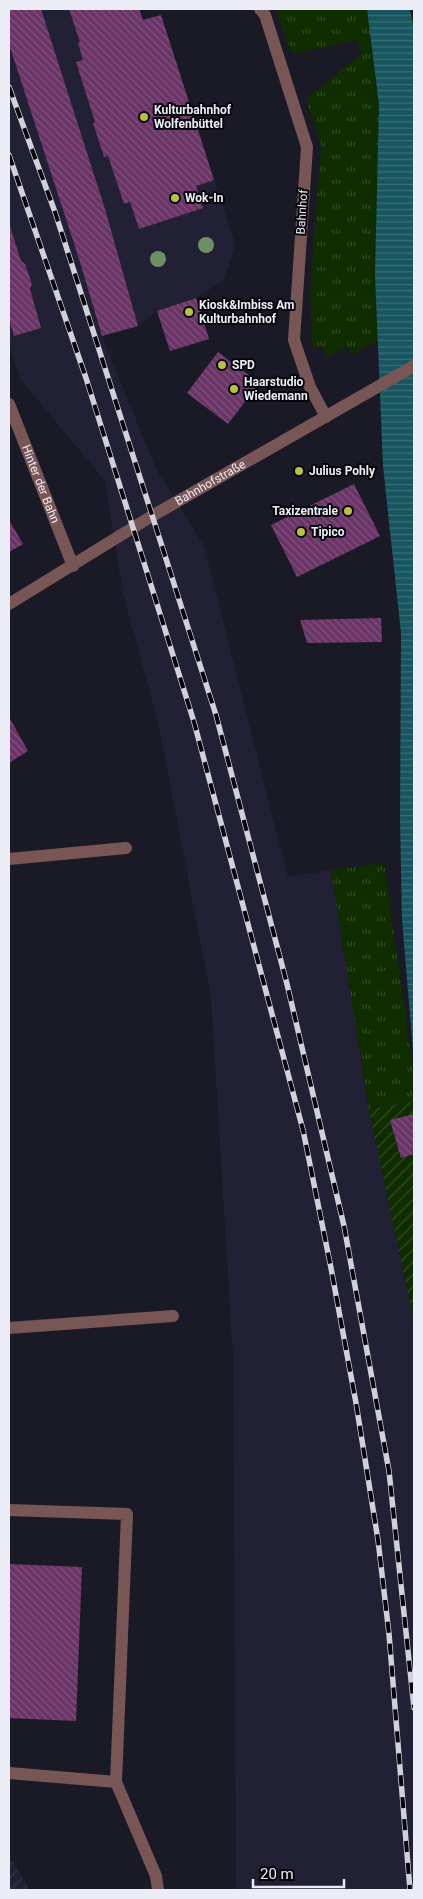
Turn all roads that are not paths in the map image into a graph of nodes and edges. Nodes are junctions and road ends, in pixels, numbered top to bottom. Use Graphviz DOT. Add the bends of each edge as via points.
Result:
graph roads {
  1 [pos="260,9"];
  2 [pos="414,366"];
  3 [pos="9,404"];
  4 [pos="326,417"];
  5 [pos="73,566"];
  6 [pos="9,604"];
  7 [pos="126,848"];
  8 [pos="9,859"];
  9 [pos="173,1316"];
  10 [pos="9,1328"];
  11 [pos="9,1510"];
  12 [pos="9,1773"];
  13 [pos="116,1782"];
  14 [pos="158,1890"];
  1 -- 4 [label="street, Bahnhof" via="265,15 307,147 294,340 310,387"];
  2 -- 4 [label="street, Bahnhofstraße"];
  3 -- 5 [label="street, Hinter der Bahn"];
  4 -- 5 [label="street, Bahnhofstraße" via="152,516"];
  5 -- 6 [label="street, Bahnhofstraße"];
  7 -- 8 [label="street"];
  9 -- 10 [label="street"];
  11 -- 13 [label="street" via="127,1514"];
  12 -- 13 [label="street"];
  13 -- 14 [label="street" via="156,1876"];
}
